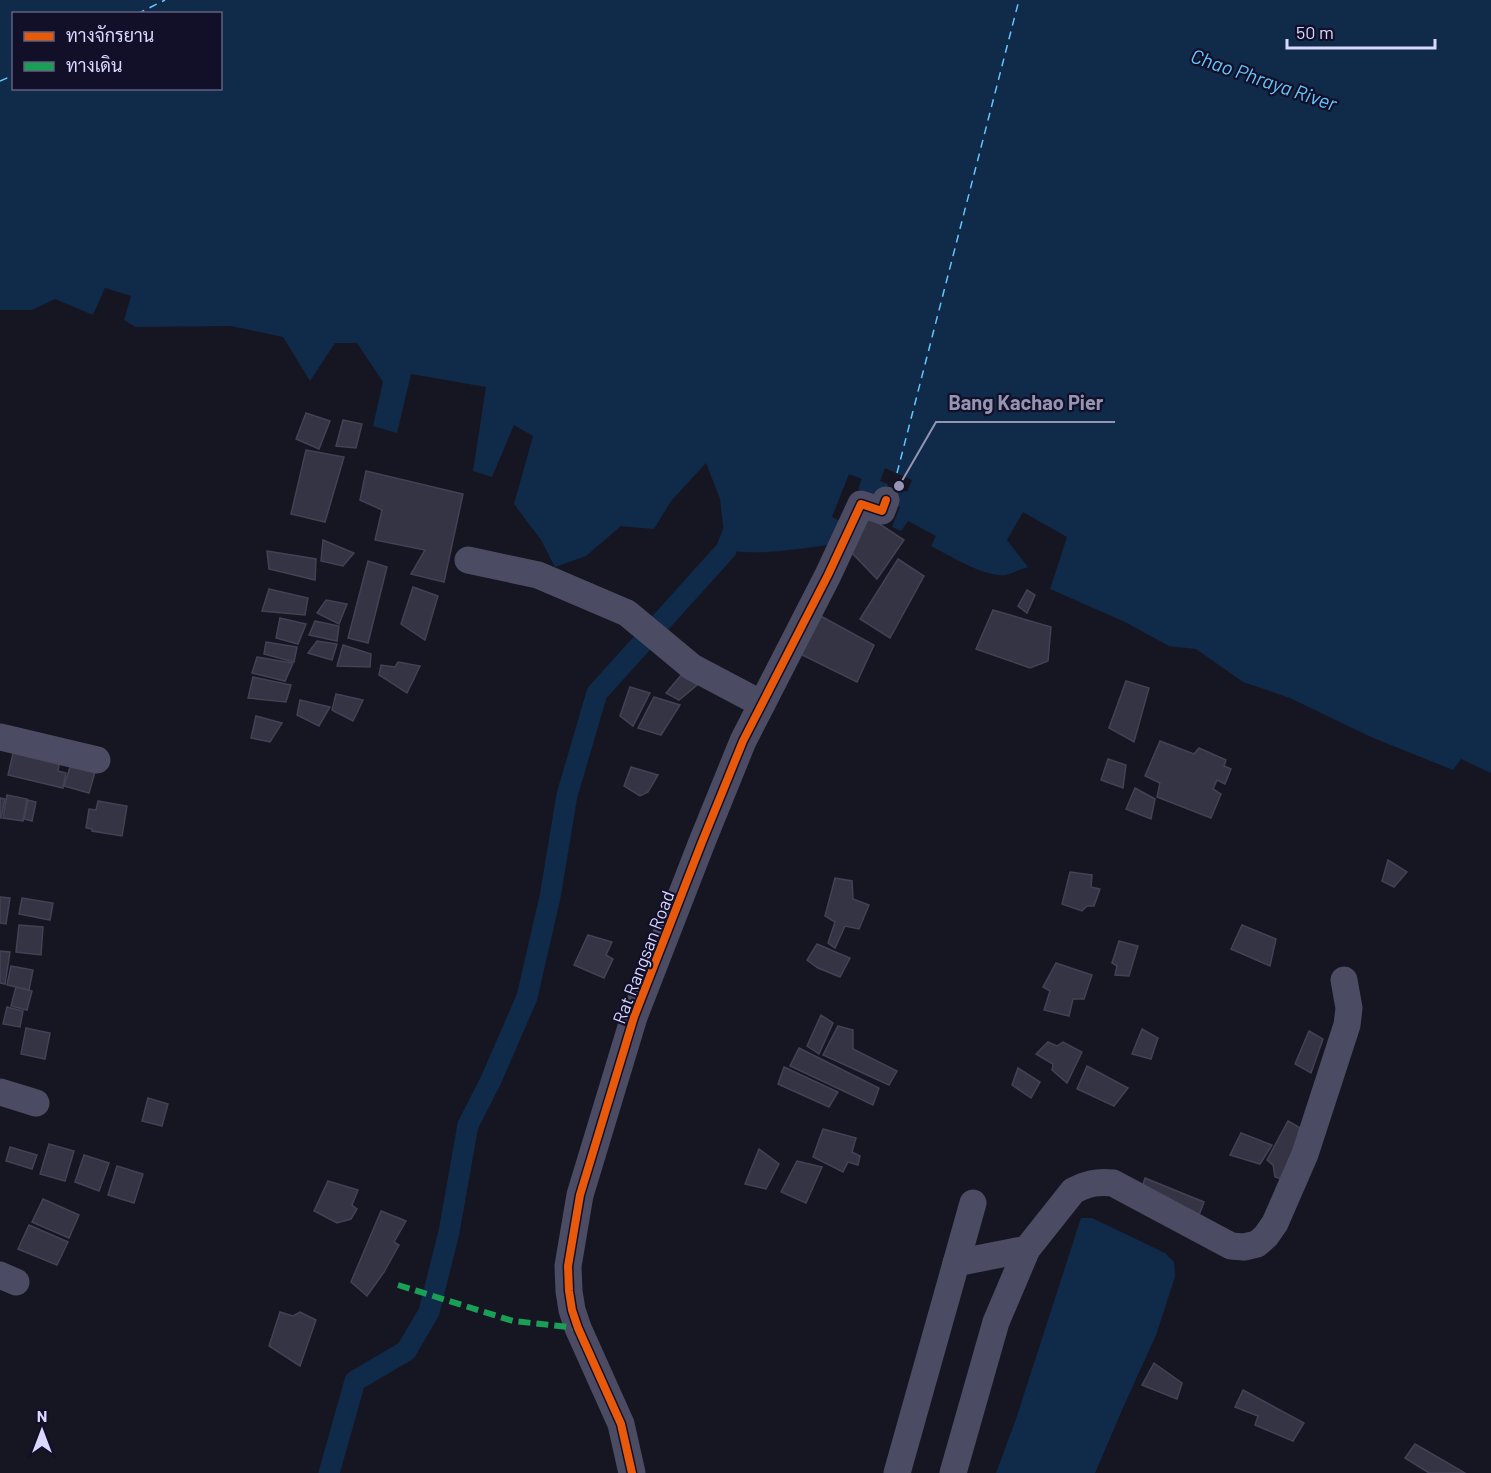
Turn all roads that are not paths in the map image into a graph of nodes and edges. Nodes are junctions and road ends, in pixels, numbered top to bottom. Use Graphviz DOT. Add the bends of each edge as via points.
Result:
graph roads {
  1 [pos="886,500"];
  2 [pos="468,560"];
  3 [pos="762,704"];
  4 [pos="0,737"];
  5 [pos="97,760"];
  6 [pos="1344,980"];
  7 [pos="0,1092"];
  8 [pos="36,1102"];
  9 [pos="973,1203"];
  10 [pos="1027,1249"];
  11 [pos="956,1263"];
  12 [pos="632,1473"];
  13 [pos="897,1473"];
  14 [pos="953,1473"];
  1 -- 3 [label="lane, Rat Rangsan Road" via="882,512 861,504"];
  2 -- 3 [label="lane" via="538,575 627,613 692,667"];
  3 -- 12 [label="lane, Rat Rangsan Road" via="743,741 634,1017 580,1195 568,1266 572,1310 621,1424"];
  4 -- 5 [label="lane"];
  6 -- 10 [label="lane" via="1349,1008 1347,1025 1319,1115 1275,1223 1257,1244 1231,1246 1113,1183 1099,1181 1072,1191"];
  7 -- 8 [label="lane"];
  9 -- 11 [label="lane"];
  10 -- 11 [label="lane"];
  10 -- 14 [label="lane" via="996,1322"];
  11 -- 13 [label="lane"];
}
